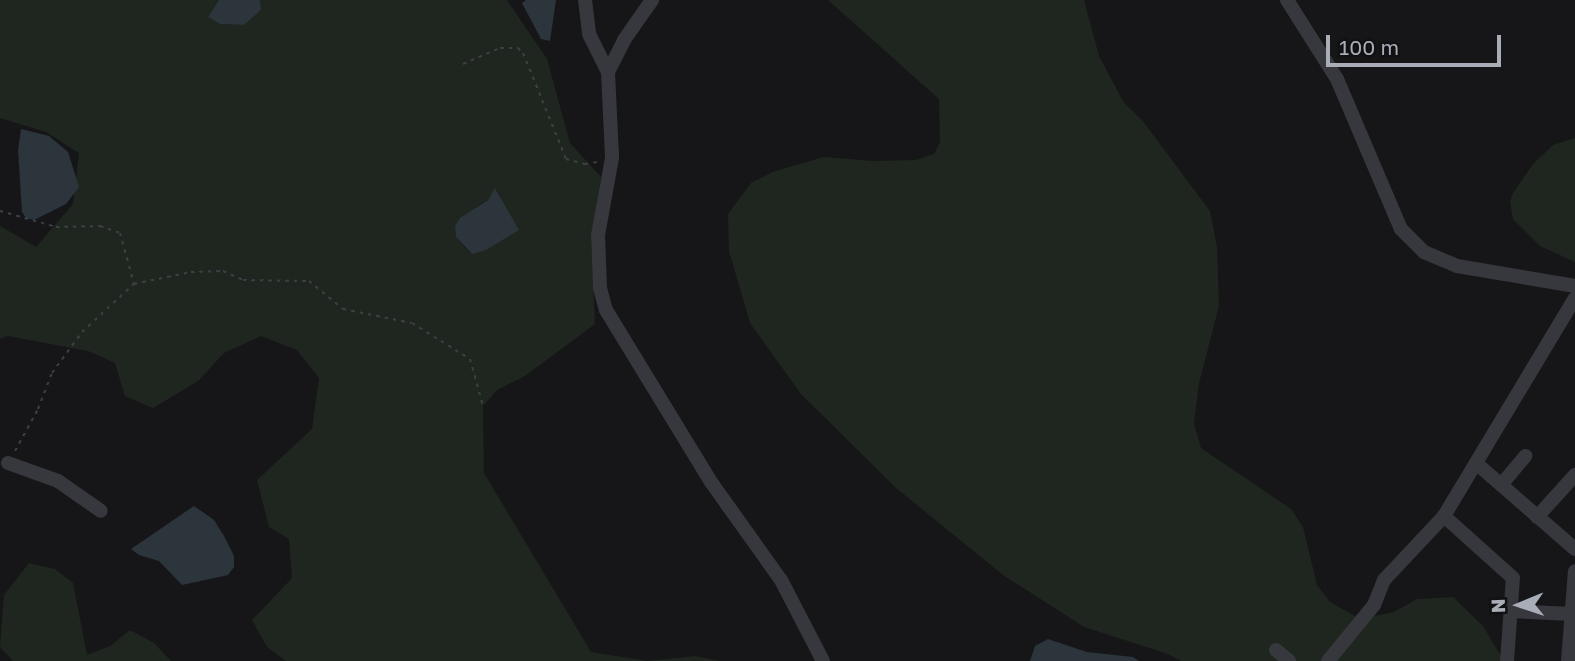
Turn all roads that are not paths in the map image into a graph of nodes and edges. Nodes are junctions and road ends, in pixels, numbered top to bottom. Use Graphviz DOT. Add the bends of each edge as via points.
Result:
graph roads {
  1 [pos="585,0"];
  2 [pos="652,0"];
  3 [pos="1287,0"];
  4 [pos="608,72"];
  5 [pos="1575,286"];
  6 [pos="1575,298"];
  7 [pos="1525,456"];
  8 [pos="8,463"];
  9 [pos="1476,463"];
  10 [pos="1575,475"];
  11 [pos="1501,485"];
  12 [pos="101,511"];
  13 [pos="1444,516"];
  14 [pos="1537,517"];
  15 [pos="1575,549"];
  16 [pos="1575,571"];
  17 [pos="1575,582"];
  18 [pos="1511,611"];
  19 [pos="1572,614"];
  20 [pos="1276,650"];
  21 [pos="823,661"];
  22 [pos="1289,661"];
  23 [pos="1328,661"];
  24 [pos="1507,661"];
  25 [pos="1568,661"];
  1 -- 4 [label="street" via="589,34"];
  2 -- 4 [label="street"];
  3 -- 5 [label="street" via="1337,79 1401,229 1423,252 1457,266"];
  4 -- 21 [label="street" via="612,158 598,235 600,288 606,310 711,482 781,580"];
  6 -- 9 [label="street"];
  7 -- 11 [label="street"];
  8 -- 12 [label="street" via="58,481"];
  9 -- 11 [label="street"];
  9 -- 13 [label="street"];
  10 -- 14 [label="street"];
  11 -- 14 [label="street"];
  13 -- 18 [label="street" via="1513,578"];
  13 -- 23 [label="street" via="1384,580 1374,605"];
  14 -- 15 [label="street"];
  16 -- 17 [label="street"];
  17 -- 19 [label="street"];
  18 -- 19 [label="street"];
  18 -- 24 [label="street"];
  19 -- 25 [label="street"];
  20 -- 22 [label="street"];
}
